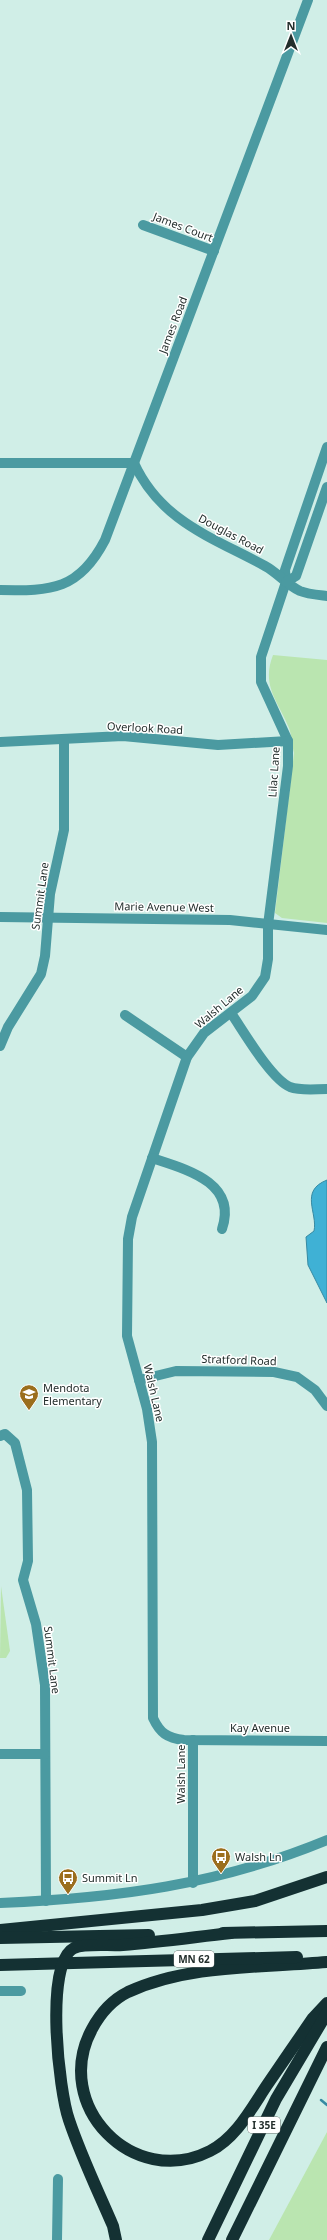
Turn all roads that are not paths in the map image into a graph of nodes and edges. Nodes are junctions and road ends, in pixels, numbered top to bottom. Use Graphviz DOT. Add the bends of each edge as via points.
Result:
graph roads {
  1 [pos="308,0"];
  2 [pos="143,225"];
  3 [pos="214,251"];
  4 [pos="327,447"];
  5 [pos="0,462"];
  6 [pos="134,464"];
  7 [pos="327,487"];
  8 [pos="286,582"];
  9 [pos="0,590"];
  10 [pos="327,596"];
  11 [pos="64,739"];
  12 [pos="288,741"];
  13 [pos="0,742"];
  14 [pos="0,917"];
  15 [pos="47,917"];
  16 [pos="268,924"];
  17 [pos="327,930"];
  18 [pos="231,1013"];
  19 [pos="125,1015"];
  20 [pos="0,1046"];
  21 [pos="187,1057"];
  22 [pos="327,1089"];
  23 [pos="152,1158"];
  24 [pos="222,1228"];
  25 [pos="139,1380"];
  26 [pos="327,1406"];
  27 [pos="0,1436"];
  28 [pos="193,1740"];
  29 [pos="327,1741"];
  30 [pos="0,1754"];
  31 [pos="45,1754"];
  32 [pos="327,1840"];
  33 [pos="327,1877"];
  34 [pos="193,1882"];
  35 [pos="46,1901"];
  36 [pos="0,1903"];
  37 [pos="0,1930"];
  38 [pos="327,1932"];
  39 [pos="231,1933"];
  40 [pos="0,1938"];
  41 [pos="327,1956"];
  42 [pos="327,1962"];
  43 [pos="62,1964"];
  44 [pos="0,1966"];
  45 [pos="0,1991"];
  46 [pos="21,1991"];
  47 [pos="327,2003"];
  48 [pos="327,2013"];
  49 [pos="327,2047"];
  50 [pos="58,2179"];
  51 [pos="57,2240"];
  52 [pos="116,2240"];
  53 [pos="208,2240"];
  54 [pos="232,2240"];
  1 -- 3 [label="street, James Road"];
  2 -- 3 [label="street, James Court"];
  3 -- 6 [label="street, James Road"];
  4 -- 8 [label="street, Lilac Lane" via="285,570"];
  5 -- 6 [label="street"];
  6 -- 8 [label="street, Douglas Road" via="154,493 177,517 204,536 267,567"];
  6 -- 9 [label="street, James Road" via="105,540 94,560 77,577 57,587 33,591"];
  7 -- 8 [label="street, Lilac Lane" via="296,576"];
  8 -- 10 [label="street, Douglas Road" via="301,591"];
  8 -- 12 [label="street, Lilac Lane" via="261,657 261,682"];
  11 -- 12 [label="street, Overlook Road" via="123,736 218,745"];
  11 -- 13 [label="street, Overlook Road"];
  11 -- 15 [label="street, Summit Lane" via="64,830"];
  12 -- 16 [label="street, Lilac Lane" via="288,766"];
  14 -- 15 [label="street, Marie Avenue West"];
  15 -- 16 [label="street, Marie Avenue West" via="230,920"];
  15 -- 20 [label="street, Summit Lane" via="45,956 41,974 8,1027"];
  16 -- 17 [label="street, Marie Avenue West"];
  16 -- 18 [label="street, Walsh Lane" via="268,959 264,977 252,996"];
  18 -- 21 [label="street, Walsh Lane" via="204,1033"];
  18 -- 22 [label="street" via="274,1075 290,1087"];
  19 -- 21 [label="street"];
  21 -- 23 [label="street, Walsh Lane"];
  23 -- 24 [label="street" via="194,1173 212,1185 223,1199 225,1218"];
  23 -- 25 [label="street, Walsh Lane" via="132,1217 128,1239 127,1336"];
  25 -- 26 [label="street, Stratford Road" via="176,1371 274,1372 297,1377 316,1390"];
  25 -- 28 [label="street, Walsh Lane" via="152,1442 153,1718 163,1734 172,1738"];
  27 -- 31 [label="street, Summit Lane" via="5,1434 15,1443 27,1490 28,1562 23,1580 36,1624 45,1685"];
  28 -- 29 [label="street, Kay Avenue"];
  28 -- 34 [label="street, Walsh Lane"];
  30 -- 31 [label="street"];
  31 -- 35 [label="street, Summit Lane"];
  32 -- 34 [label="street" via="281,1859"];
  33 -- 37 [label="highway" via="255,1901 202,1910"];
  34 -- 35 [label="street" via="117,1895"];
  35 -- 36 [label="street"];
  38 -- 39 [label="highway, MN 62"];
  39 -- 40 [label="highway, MN 62"];
  39 -- 43 [label="highway" via="74,1948 64,1957"];
  41 -- 43 [label="highway, MN 62"];
  42 -- 47 [label="highway" via="184,1973 127,1993 110,2004 98,2018 86,2040 80,2066 83,2092 92,2116 118,2144 129,2151 154,2159 180,2160 210,2151 235,2133 313,2018"];
  43 -- 44 [label="highway, MN 62"];
  43 -- 52 [label="highway" via="57,2002 61,2092 69,2120"];
  45 -- 46 [label="street"];
  48 -- 53 [label="highway, I 35E" via="276,2099"];
  49 -- 54 [label="highway, I 35E"];
  50 -- 51 [label="street"];
}
